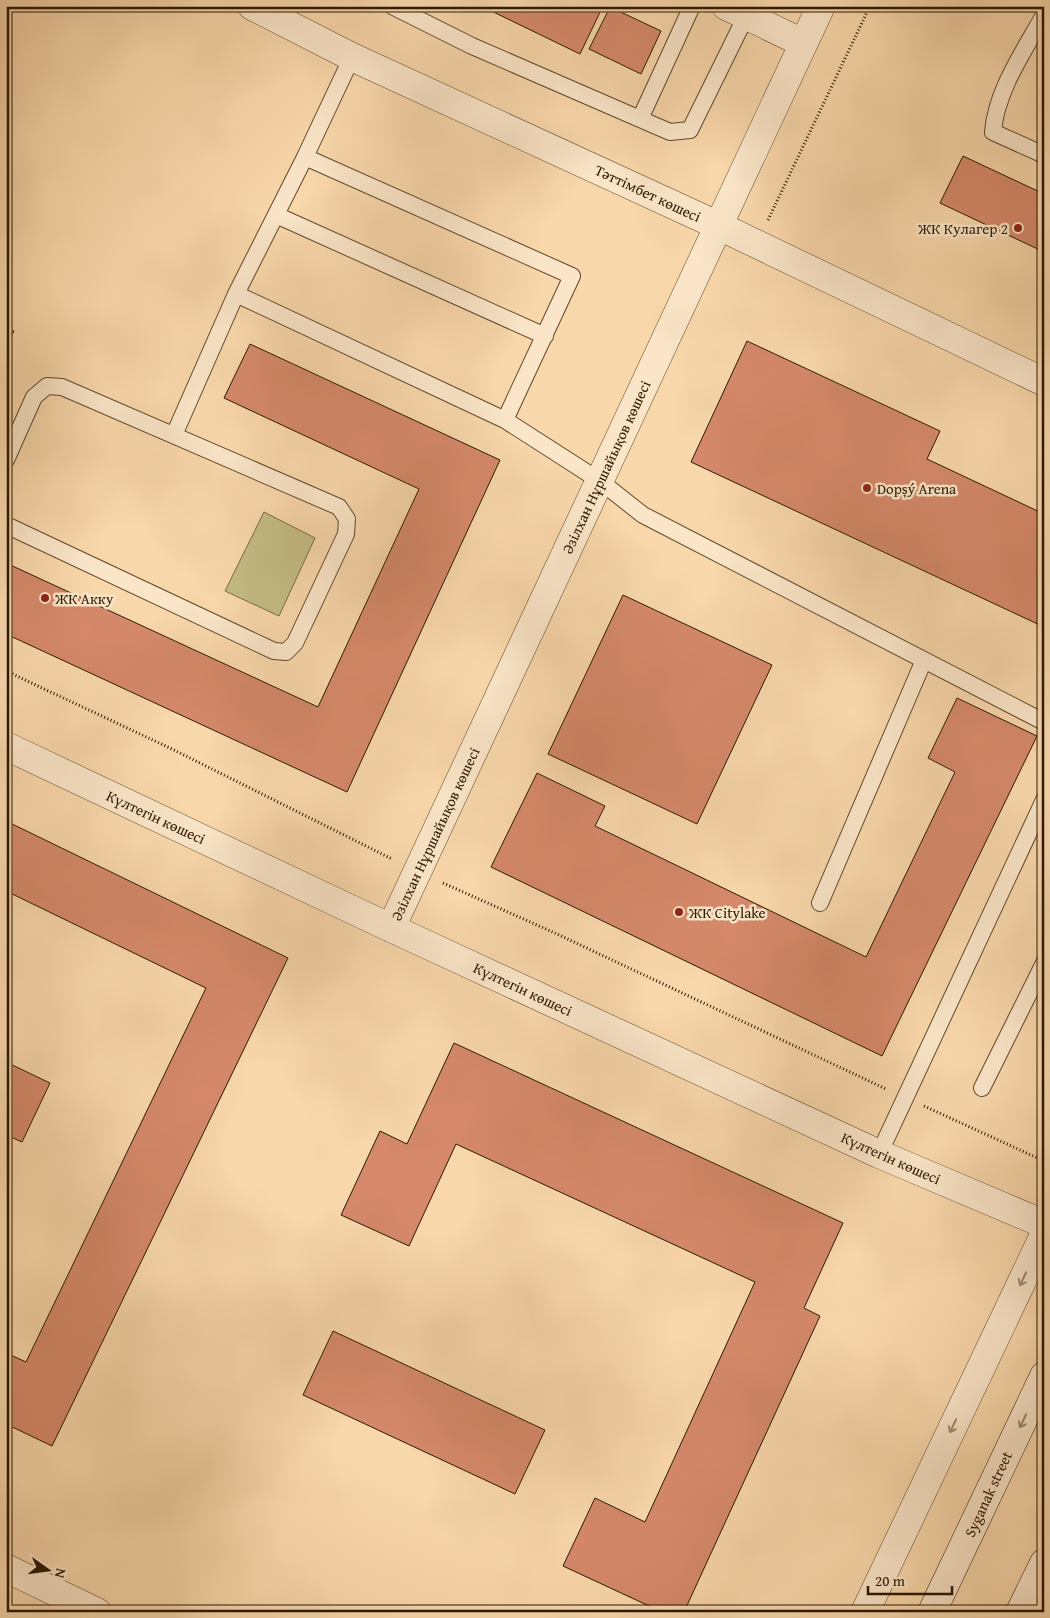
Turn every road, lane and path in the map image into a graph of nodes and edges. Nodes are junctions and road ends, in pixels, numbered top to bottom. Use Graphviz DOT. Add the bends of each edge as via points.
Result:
graph roads {
  1 [pos="252,6"];
  2 [pos="392,6"];
  3 [pos="692,6"];
  4 [pos="821,6"];
  5 [pos="870,6"];
  6 [pos="736,11"];
  7 [pos="1044,15"];
  8 [pos="803,42"];
  9 [pos="352,57"];
  10 [pos="640,119"];
  11 [pos="1044,156"];
  12 [pos="305,157"];
  13 [pos="276,215"];
  14 [pos="717,225"];
  15 [pos="756,244"];
  16 [pos="236,294"];
  17 [pos="544,336"];
  18 [pos="1044,382"];
  19 [pos="505,420"];
  20 [pos="174,435"];
  21 [pos="6,460"];
  22 [pos="600,481"];
  23 [pos="6,524"];
  24 [pos="924,660"];
  25 [pos="6,671"];
  26 [pos="1044,722"];
  27 [pos="6,746"];
  28 [pos="1044,800"];
  29 [pos="418,872"];
  30 [pos="820,903"];
  31 [pos="391,928"];
  32 [pos="1044,964"];
  33 [pos="982,1088"];
  34 [pos="905,1098"];
  35 [pos="879,1154"];
  36 [pos="1044,1161"];
  37 [pos="1044,1224"];
  38 [pos="1044,1235"];
  39 [pos="1044,1376"];
  40 [pos="1044,1562"];
  41 [pos="6,1568"];
  42 [pos="60,1604"];
  43 [pos="97,1612"];
  44 [pos="865,1612"];
  45 [pos="932,1612"];
  46 [pos="1020,1612"];
  1 -- 9 [label="street, Тәттімбет көшесі"];
  2 -- 10 [label="lane" via="472,46"];
  3 -- 10 [label="lane"];
  4 -- 8 [label="street, Әзілхан Нұршайықов көшесі"];
  5 -- 15 [label="path"];
  6 -- 8 [label="street"];
  6 -- 10 [label="lane" via="690,130 670,132"];
  7 -- 11 [label="lane" via="1000,96 994,132"];
  8 -- 14 [label="street, Әзілхан Нұршайықов көшесі"];
  9 -- 12 [label="lane"];
  9 -- 14 [label="street, Тәттімбет көшесі"];
  12 -- 13 [label="lane"];
  12 -- 17 [label="lane" via="572,276"];
  13 -- 16 [label="lane"];
  13 -- 17 [label="lane"];
  14 -- 15 [label="street, Тәттімбет көшесі"];
  14 -- 22 [label="street, Әзілхан Нұршайықов көшесі"];
  15 -- 18 [label="street, Тәттімбет көшесі"];
  16 -- 19 [label="lane"];
  16 -- 20 [label="lane"];
  17 -- 19 [label="lane"];
  19 -- 22 [label="lane"];
  20 -- 21 [label="lane" via="62,387 47,386 34,398"];
  20 -- 23 [label="lane" via="339,507 347,519 346,534 295,643 286,652 274,651"];
  22 -- 24 [label="lane" via="643,515"];
  22 -- 29 [label="street, Әзілхан Нұршайықов көшесі"];
  24 -- 26 [label="lane"];
  24 -- 30 [label="lane"];
  25 -- 29 [label="path" via="174,750"];
  27 -- 31 [label="street, Күлтегін көшесі"];
  28 -- 34 [label="lane"];
  29 -- 31 [label="street, Әзілхан Нұршайықов көшесі"];
  29 -- 34 [label="path"];
  31 -- 35 [label="street, Күлтегін көшесі"];
  32 -- 33 [label="lane"];
  34 -- 35 [label="lane"];
  34 -- 36 [label="path"];
  35 -- 37 [label="street, Күлтегін көшесі"];
  38 -- 44 [label="street, one-way"];
  39 -- 45 [label="street, Syganak street, one-way"];
  40 -- 46 [label="street"];
  41 -- 42 [label="street"];
  42 -- 43 [label="street"];
}
